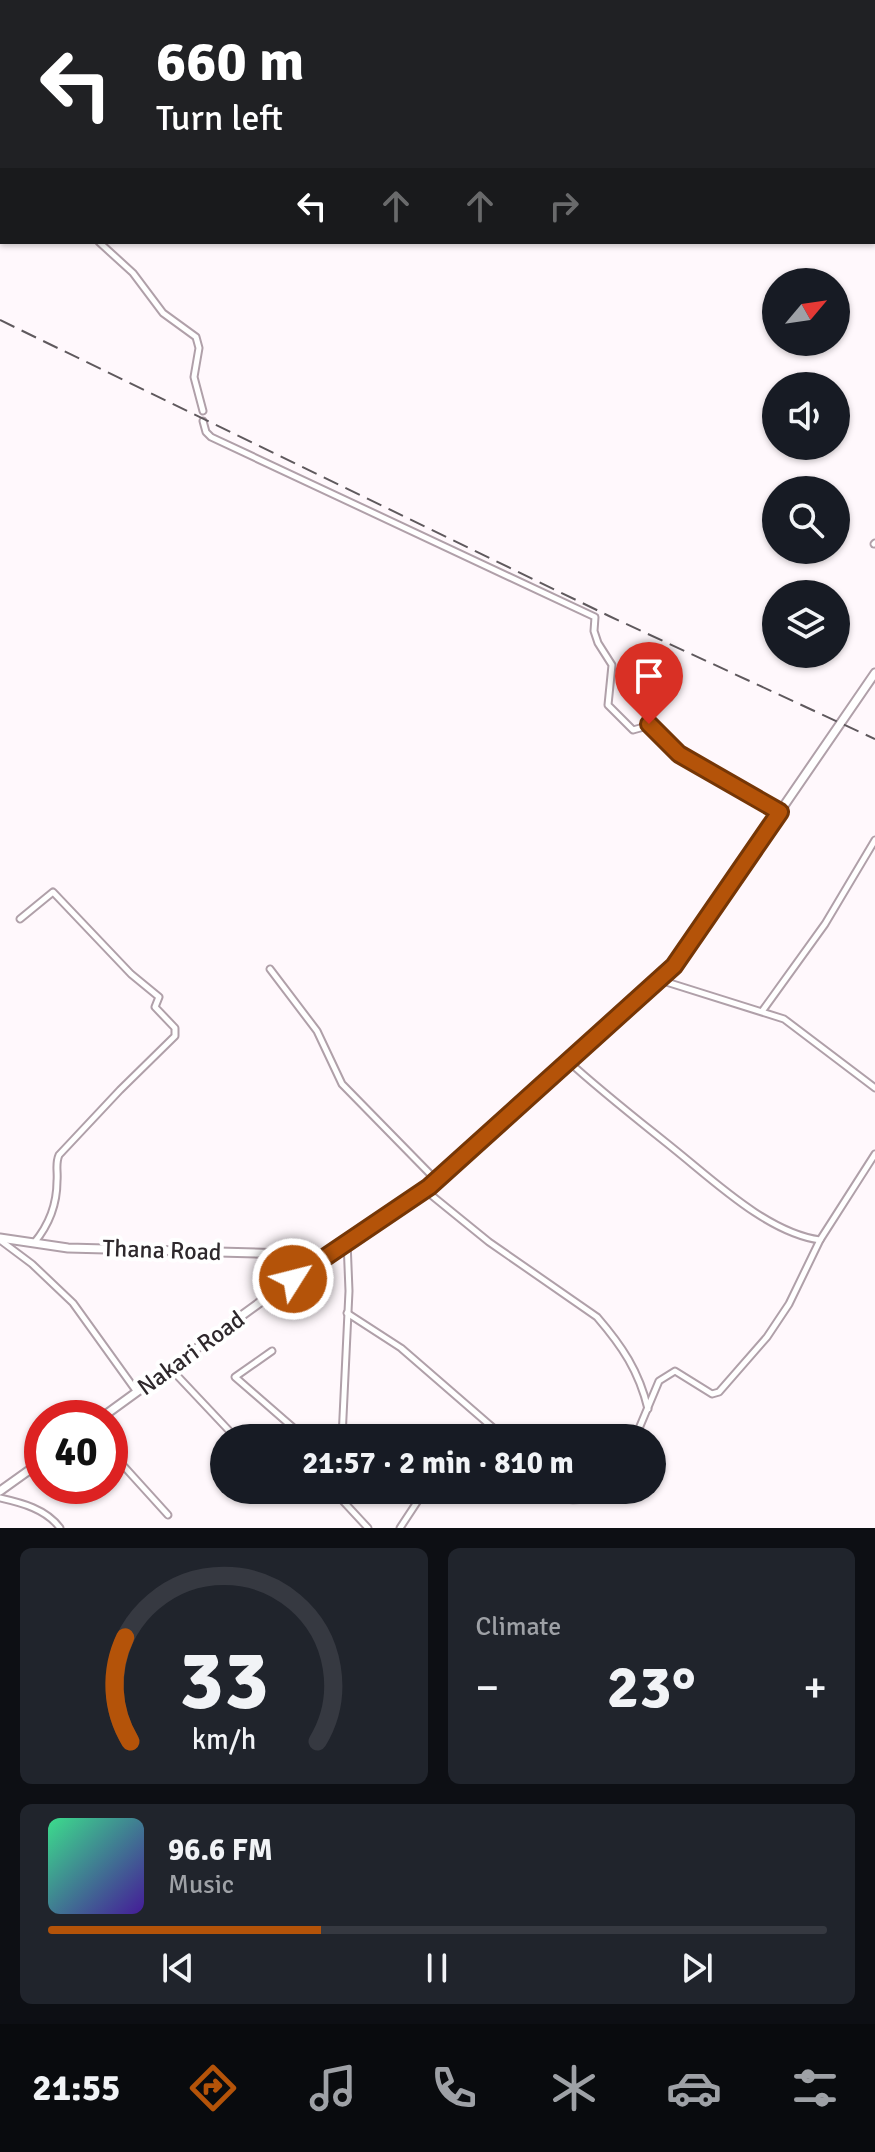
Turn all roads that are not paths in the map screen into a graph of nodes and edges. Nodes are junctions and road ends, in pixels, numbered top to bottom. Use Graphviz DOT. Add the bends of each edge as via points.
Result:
graph roads {
  1 [pos="101,244"];
  2 [pos="203,411"];
  3 [pos="203,421"];
  4 [pos="875,673"];
  5 [pos="780,812"];
  6 [pos="875,840"];
  7 [pos="20,919"];
  8 [pos="270,969"];
  9 [pos="659,980"];
  10 [pos="763,1010"];
  11 [pos="568,1061"];
  12 [pos="875,1088"];
  13 [pos="875,1154"];
  14 [pos="436,1180"];
  15 [pos="425,1190"];
  16 [pos="0,1239"];
  17 [pos="820,1240"];
  18 [pos="347,1241"];
  19 [pos="34,1243"];
  20 [pos="287,1254"];
  21 [pos="325,1255"];
  22 [pos="293,1279"];
  23 [pos="347,1313"];
  24 [pos="272,1351"];
  25 [pos="170,1368"];
  26 [pos="137,1392"];
  27 [pos="126,1400"];
  28 [pos="648,1409"];
  29 [pos="223,1424"];
  30 [pos="289,1424"];
  31 [pos="343,1424"];
  32 [pos="489,1424"];
  33 [pos="641,1424"];
  34 [pos="128,1471"];
  35 [pos="24,1474"];
  36 [pos="0,1491"];
  37 [pos="0,1498"];
  38 [pos="346,1504"];
  39 [pos="416,1504"];
  40 [pos="168,1515"];
  41 [pos="60,1528"];
  42 [pos="368,1528"];
  43 [pos="400,1528"];
  1 -- 2 [label="street" via="133,273 163,313 196,337 194,377"];
  3 -- 5 [label="street" via="211,437 595,617 598,643 612,665 608,705 633,730 651,725 679,754"];
  4 -- 5 [label="street, Nakari Road"];
  5 -- 9 [label="street, Nakari Road"];
  6 -- 10 [label="street" via="825,924"];
  7 -- 19 [label="street" via="53,892 159,997 155,1007 175,1028 175,1036 59,1155 52,1214"];
  8 -- 14 [label="street" via="317,1031 342,1084"];
  9 -- 10 [label="street"];
  9 -- 11 [label="street, Nakari Road"];
  10 -- 12 [label="street" via="784,1019"];
  11 -- 14 [label="street, Nakari Road"];
  11 -- 17 [label="street" via="747,1207 788,1230"];
  13 -- 17 [label="street"];
  14 -- 15 [label="street, Nakari Road"];
  15 -- 18 [label="street, Nakari Road"];
  15 -- 28 [label="street" via="509,1257 597,1317 641,1379"];
  16 -- 19 [label="street, Thana Road"];
  16 -- 26 [label="street" via="73,1303"];
  17 -- 28 [label="street" via="789,1304 719,1392 712,1394 675,1371 659,1381"];
  18 -- 21 [label="street, Nakari Road"];
  18 -- 23 [label="street"];
  19 -- 20 [label="street, Thana Road"];
  20 -- 21 [label="street, Thana Road"];
  20 -- 22 [label="street"];
  21 -- 22 [label="street, Nakari Road"];
  22 -- 25 [label="street, Nakari Road"];
  23 -- 31 [label="street"];
  23 -- 32 [label="street" via="401,1348"];
  24 -- 30 [label="street" via="235,1377"];
  25 -- 26 [label="street, Nakari Road"];
  25 -- 29 [label="street"];
  26 -- 27 [label="street, Nakari Road"];
  28 -- 33 [label="street"];
  34 -- 40 [label="street"];
  35 -- 36 [label="street"];
  37 -- 41 [label="street" via="24,1503"];
  38 -- 42 [label="street"];
  39 -- 43 [label="street"];
}
